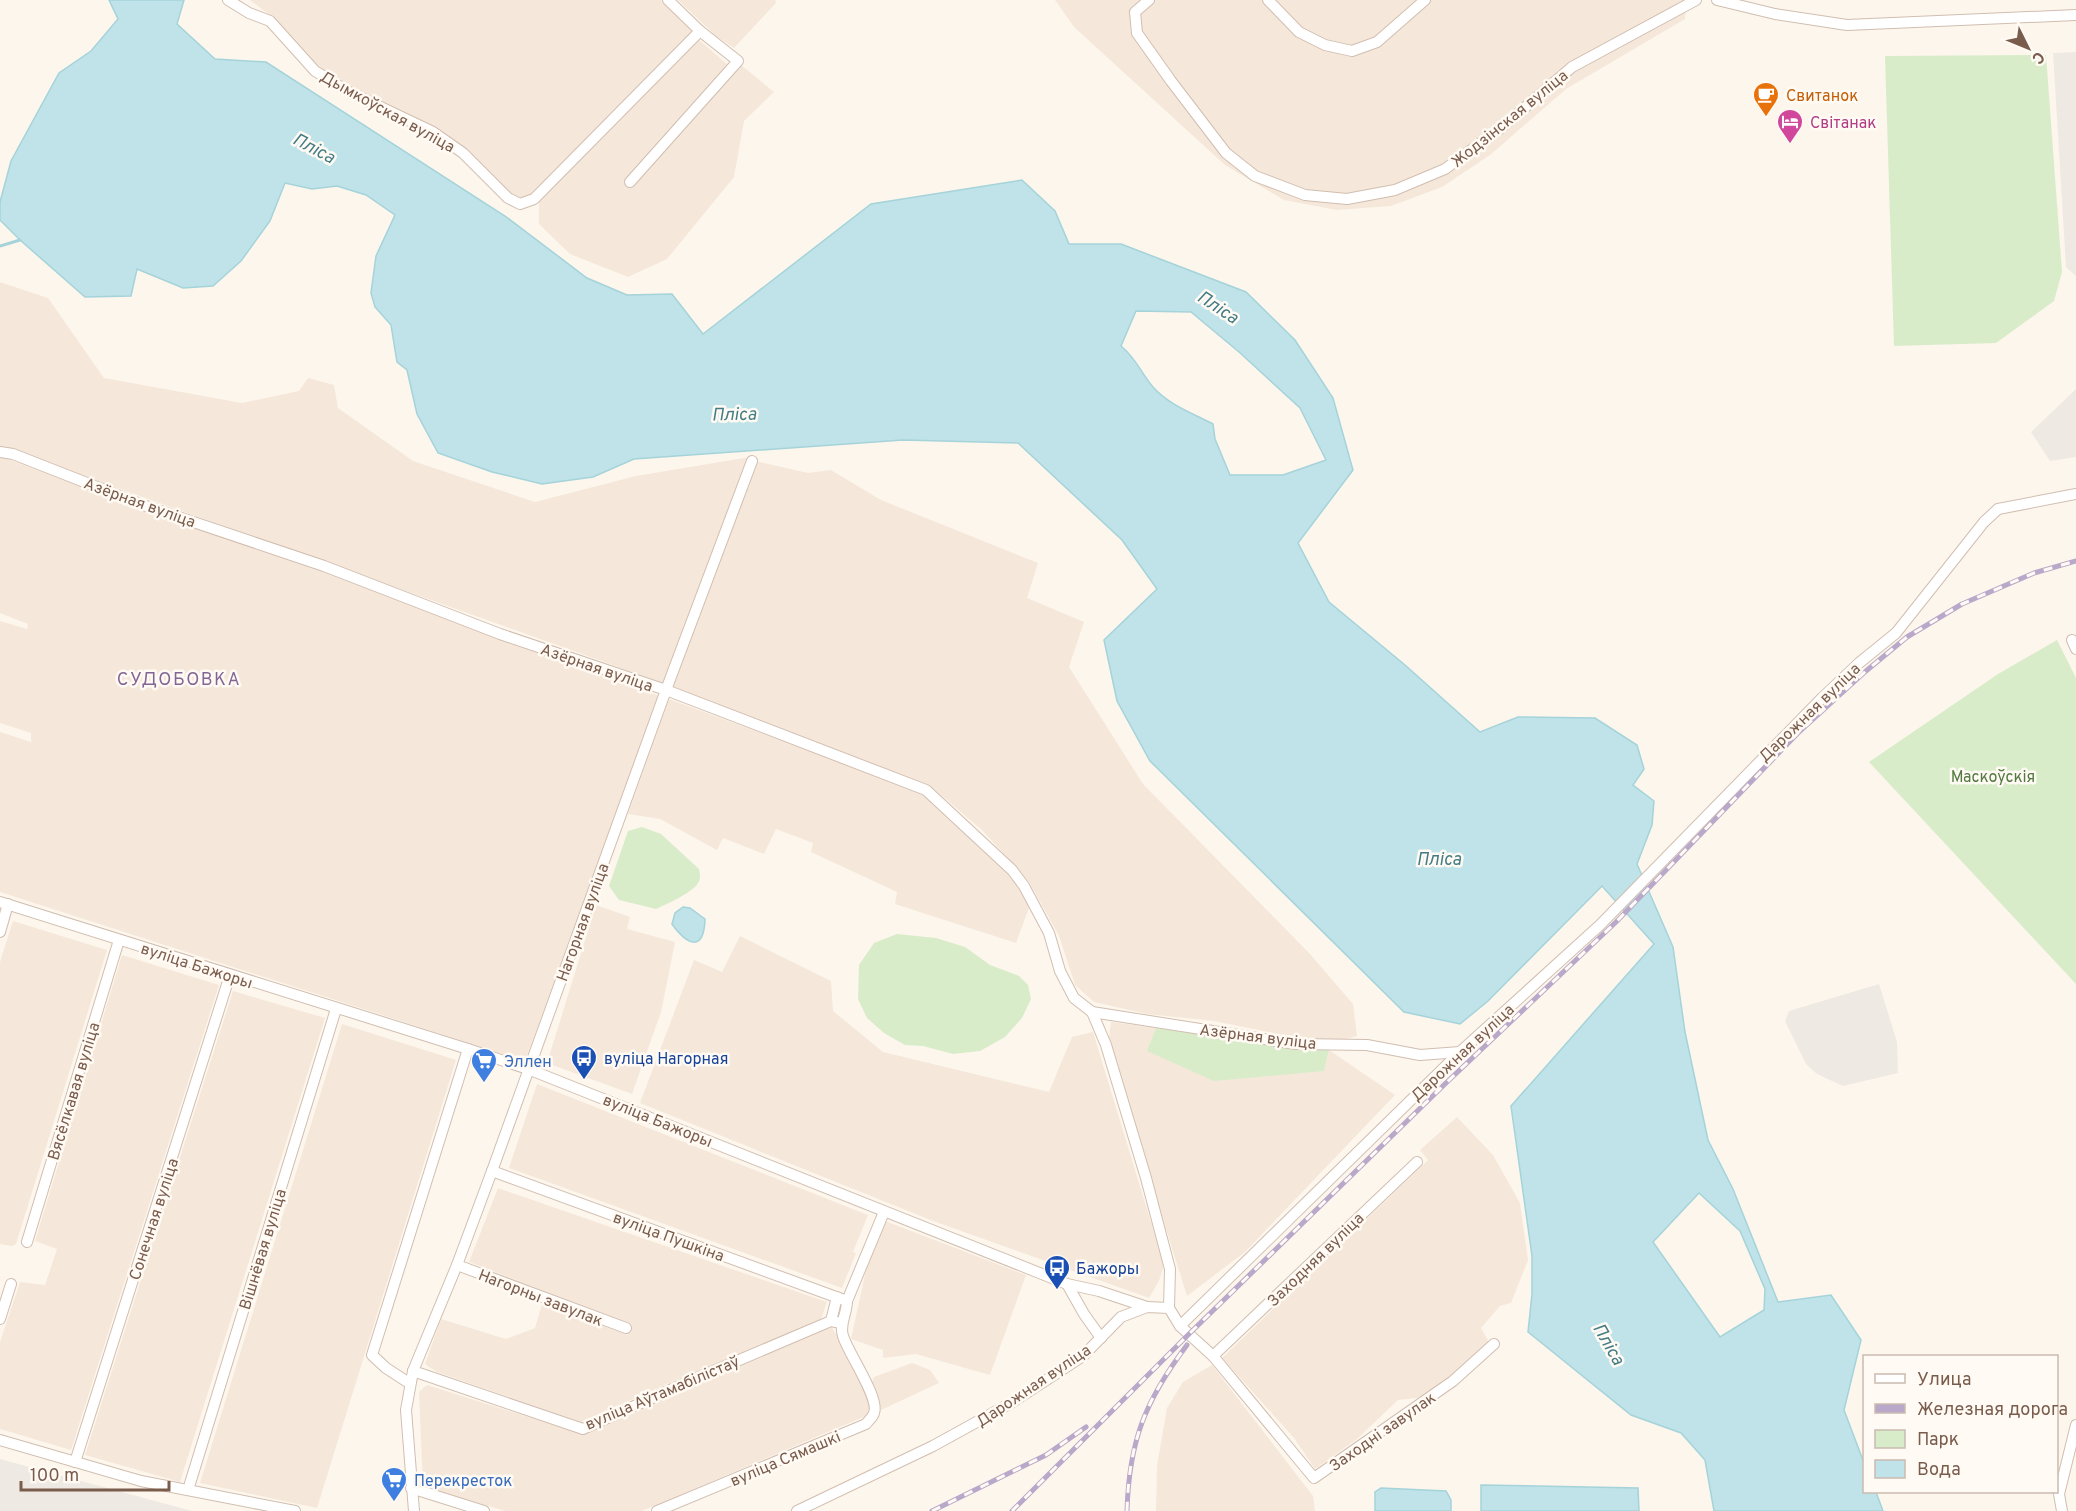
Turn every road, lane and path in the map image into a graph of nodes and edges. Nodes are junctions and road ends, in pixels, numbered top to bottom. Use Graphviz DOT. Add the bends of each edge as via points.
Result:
graph roads {
  1 [pos="228,0"];
  2 [pos="668,0"];
  3 [pos="1149,0"];
  4 [pos="1268,0"];
  5 [pos="1425,0"];
  6 [pos="1696,0"];
  7 [pos="1717,0"];
  8 [pos="2076,15"];
  9 [pos="700,31"];
  10 [pos="630,182"];
  11 [pos="0,452"];
  12 [pos="752,461"];
  13 [pos="2076,494"];
  14 [pos="666,690"];
  15 [pos="4,903"];
  16 [pos="0,932"];
  17 [pos="119,940"];
  18 [pos="230,975"];
  19 [pos="336,1009"];
  20 [pos="1092,1012"];
  21 [pos="468,1049"];
  22 [pos="1460,1052"];
  23 [pos="528,1070"];
  24 [pos="1417,1162"];
  25 [pos="492,1172"];
  26 [pos="884,1212"];
  27 [pos="27,1242"];
  28 [pos="457,1265"];
  29 [pos="11,1284"];
  30 [pos="1067,1284"];
  31 [pos="842,1299"];
  32 [pos="1147,1307"];
  33 [pos="1169,1308"];
  34 [pos="0,1319"];
  35 [pos="836,1322"];
  36 [pos="1180,1326"];
  37 [pos="626,1328"];
  38 [pos="1101,1338"];
  39 [pos="1494,1344"];
  40 [pos="1212,1356"];
  41 [pos="413,1371"];
  42 [pos="409,1383"];
  43 [pos="2076,1425"];
  44 [pos="0,1440"];
  45 [pos="75,1462"];
  46 [pos="411,1488"];
  47 [pos="188,1490"];
  48 [pos="295,1511"];
  49 [pos="414,1511"];
  50 [pos="484,1511"];
  51 [pos="657,1511"];
  52 [pos="797,1511"];
  53 [pos="2062,1511"];
  1 -- 9 [label="street, Дымкоўская вуліца" via="270,21 315,70 349,92 433,132 463,153 508,198 520,204 534,199"];
  2 -- 9 [label="street"];
  3 -- 6 [label="street, Жодзінская вуліца" via="1136,12 1137,33 1226,153 1256,176 1305,195 1347,199 1395,190 1445,169 1501,128 1572,67"];
  4 -- 5 [label="street" via="1299,32 1325,45 1352,51 1377,42"];
  7 -- 8 [label="street" via="1847,25"];
  9 -- 10 [label="street" via="738,61"];
  11 -- 14 [label="street, Азёрная вуліца" via="324,566 500,634"];
  12 -- 14 [label="street, Нагорная вуліца"];
  13 -- 22 [label="street, Дарожная вуліца" via="1998,509 1896,633 1822,698 1609,916"];
  14 -- 20 [label="street, Азёрная вуліца" via="927,790 1024,886 1049,933 1060,971 1074,998"];
  14 -- 23 [label="street, Нагорная вуліца"];
  15 -- 16 [label="street"];
  15 -- 17 [label="street, вуліца Бажоры"];
  17 -- 18 [label="street, вуліца Бажоры"];
  17 -- 27 [label="street, Вясёлкавая вуліца"];
  18 -- 19 [label="street, вуліца Бажоры"];
  18 -- 45 [label="street, Сонечная вуліца"];
  19 -- 21 [label="street, вуліца Бажоры"];
  19 -- 47 [label="street, Вішнёвая вуліца"];
  20 -- 22 [label="street, Азёрная вуліца" via="1296,1044 1367,1045 1420,1055"];
  20 -- 33 [label="street, Азёрная вуліца" via="1106,1045 1170,1269"];
  21 -- 23 [label="street, вуліца Бажоры"];
  21 -- 42 [label="street" via="372,1355"];
  22 -- 36 [label="street, Дарожная вуліца"];
  23 -- 25 [label="street, Нагорная вуліца"];
  23 -- 26 [label="street, вуліца Бажоры"];
  24 -- 40 [label="street, Заходняя вуліца"];
  25 -- 28 [label="street, Нагорная вуліца"];
  25 -- 31 [label="street, вуліца Пушкіна"];
  26 -- 30 [label="street, вуліца Бажоры"];
  26 -- 31 [label="street"];
  28 -- 37 [label="street, Нагорны завулак"];
  28 -- 41 [label="street, Нагорная вуліца"];
  29 -- 34 [label="street"];
  30 -- 32 [label="street, вуліца Бажоры" via="1099,1290"];
  30 -- 38 [label="street"];
  31 -- 35 [label="street"];
  32 -- 33 [label="street, Дарожная вуліца"];
  32 -- 38 [label="street, Дарожная вуліца" via="1121,1317"];
  33 -- 36 [label="street"];
  35 -- 41 [label="street, вуліца Аўтамабілістаў" via="583,1429"];
  35 -- 51 [label="street, вуліца Сямашкі" via="875,1405 866,1424"];
  36 -- 40 [label="street, Заходні завулак"];
  38 -- 52 [label="street, Дарожная вуліца" via="1083,1356 993,1413"];
  39 -- 40 [label="street, Заходні завулак" via="1453,1381 1314,1478"];
  41 -- 42 [label="street, Нагорная вуліца"];
  42 -- 46 [label="street, Нагорная вуліца" via="406,1410"];
  43 -- 53 [label="street" via="2059,1494"];
  44 -- 45 [label="street"];
  45 -- 47 [label="street"];
  46 -- 49 [label="street, Нагорная вуліца"];
  46 -- 50 [label="street"];
  47 -- 48 [label="street"];
}
